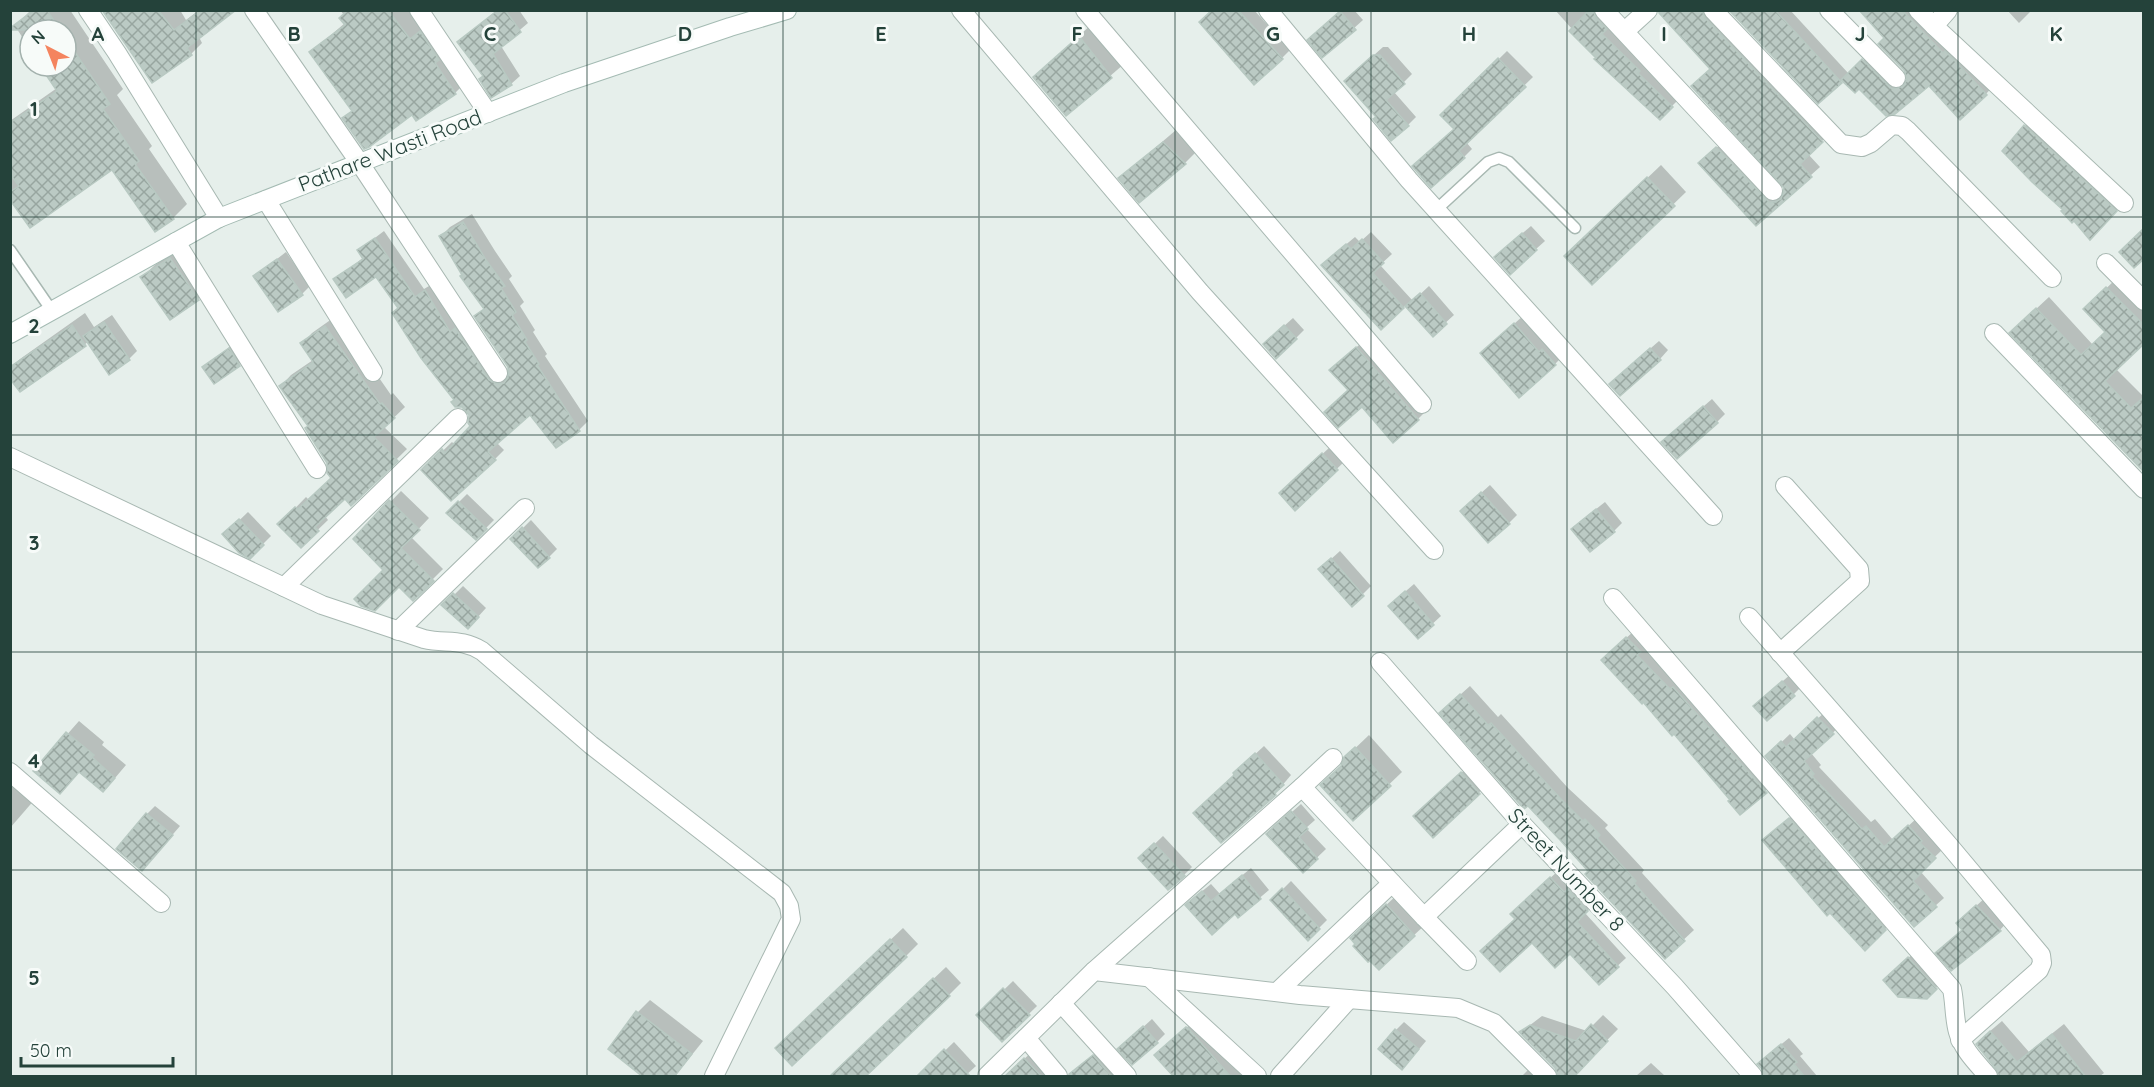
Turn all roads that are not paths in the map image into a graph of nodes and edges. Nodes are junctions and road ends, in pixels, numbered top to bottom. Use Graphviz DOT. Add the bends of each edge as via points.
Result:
graph roads {
  1 [pos="88,10"];
  2 [pos="254,10"];
  3 [pos="419,10"];
  4 [pos="787,10"];
  5 [pos="961,10"];
  6 [pos="1085,10"];
  7 [pos="1268,10"];
  8 [pos="1604,10"];
  9 [pos="1648,10"];
  10 [pos="1713,10"];
  11 [pos="1829,10"];
  12 [pos="1918,10"];
  13 [pos="1948,10"];
  14 [pos="1934,26"];
  15 [pos="1625,31"];
  16 [pos="1896,78"];
  17 [pos="488,112"];
  18 [pos="359,162"];
  19 [pos="1773,191"];
  20 [pos="266,200"];
  21 [pos="2124,203"];
  22 [pos="1437,209"];
  23 [pos="219,218"];
  24 [pos="1575,228"];
  25 [pos="176,242"];
  26 [pos="10,250"];
  27 [pos="2106,263"];
  28 [pos="2052,278"];
  29 [pos="2144,302"];
  30 [pos="52,311"];
  31 [pos="1994,333"];
  32 [pos="10,334"];
  33 [pos="373,372"];
  34 [pos="498,373"];
  35 [pos="1422,404"];
  36 [pos="458,418"];
  37 [pos="10,457"];
  38 [pos="317,468"];
  39 [pos="1785,486"];
  40 [pos="2144,489"];
  41 [pos="525,508"];
  42 [pos="1713,516"];
  43 [pos="1434,550"];
  44 [pos="284,587"];
  45 [pos="1613,598"];
  46 [pos="1749,617"];
  47 [pos="398,632"];
  48 [pos="1780,653"];
  49 [pos="1380,662"];
  50 [pos="1333,758"];
  51 [pos="10,772"];
  52 [pos="1302,787"];
  53 [pos="1522,824"];
  54 [pos="1392,884"];
  55 [pos="161,903"];
  56 [pos="1424,917"];
  57 [pos="1467,961"];
  58 [pos="1094,971"];
  59 [pos="1149,976"];
  60 [pos="1278,992"];
  61 [pos="1349,999"];
  62 [pos="1061,1003"];
  63 [pos="1026,1038"];
  64 [pos="1960,1040"];
  65 [pos="714,1077"];
  66 [pos="987,1077"];
  67 [pos="1058,1077"];
  68 [pos="1127,1077"];
  69 [pos="1257,1077"];
  70 [pos="1280,1077"];
  71 [pos="1547,1077"];
  72 [pos="1753,1077"];
  73 [pos="1988,1077"];
  1 -- 23 [label="street"];
  2 -- 18 [label="street"];
  3 -- 17 [label="street"];
  4 -- 17 [label="street, Pathare Wasti Road"];
  5 -- 43 [label="street" via="1200,292"];
  6 -- 35 [label="street"];
  7 -- 22 [label="street"];
  8 -- 15 [label="street"];
  9 -- 15 [label="street"];
  10 -- 28 [label="street" via="1841,144 1862,147 1892,125 1902,126"];
  11 -- 16 [label="street"];
  12 -- 14 [label="street"];
  13 -- 14 [label="street"];
  14 -- 21 [label="street"];
  15 -- 19 [label="street"];
  17 -- 18 [label="street, Pathare Wasti Road"];
  18 -- 20 [label="street, Pathare Wasti Road"];
  18 -- 34 [label="street"];
  20 -- 23 [label="street, Pathare Wasti Road"];
  20 -- 33 [label="street"];
  22 -- 24 [label="lane" via="1488,162 1499,158 1509,162"];
  22 -- 42 [label="street"];
  23 -- 25 [label="street, Pathare Wasti Road"];
  25 -- 30 [label="street, Pathare Wasti Road"];
  25 -- 38 [label="street"];
  26 -- 30 [label="lane"];
  27 -- 29 [label="street"];
  30 -- 32 [label="street, Pathare Wasti Road"];
  31 -- 40 [label="street"];
  36 -- 44 [label="street"];
  37 -- 44 [label="street"];
  39 -- 48 [label="street" via="1859,569 1860,580"];
  41 -- 47 [label="street"];
  44 -- 47 [label="street"];
  45 -- 64 [label="street" via="1952,989"];
  46 -- 48 [label="street"];
  47 -- 65 [label="street" via="438,642 470,643 482,651 591,745 782,892 791,919"];
  48 -- 64 [label="street" via="2041,955 2039,970"];
  49 -- 53 [label="street, Street Number 8"];
  50 -- 52 [label="street"];
  51 -- 55 [label="street"];
  52 -- 54 [label="street"];
  52 -- 58 [label="street"];
  53 -- 56 [label="street"];
  53 -- 72 [label="street, Street Number 8" via="1675,987"];
  54 -- 56 [label="street"];
  54 -- 60 [label="street"];
  56 -- 57 [label="street"];
  58 -- 59 [label="street"];
  58 -- 62 [label="street"];
  59 -- 60 [label="street"];
  59 -- 69 [label="street"];
  60 -- 61 [label="street"];
  61 -- 70 [label="street"];
  61 -- 71 [label="street" via="1458,1008 1480,1016 1494,1023"];
  62 -- 63 [label="street"];
  62 -- 68 [label="street"];
  63 -- 66 [label="street"];
  63 -- 67 [label="street"];
  64 -- 73 [label="street"];
}
